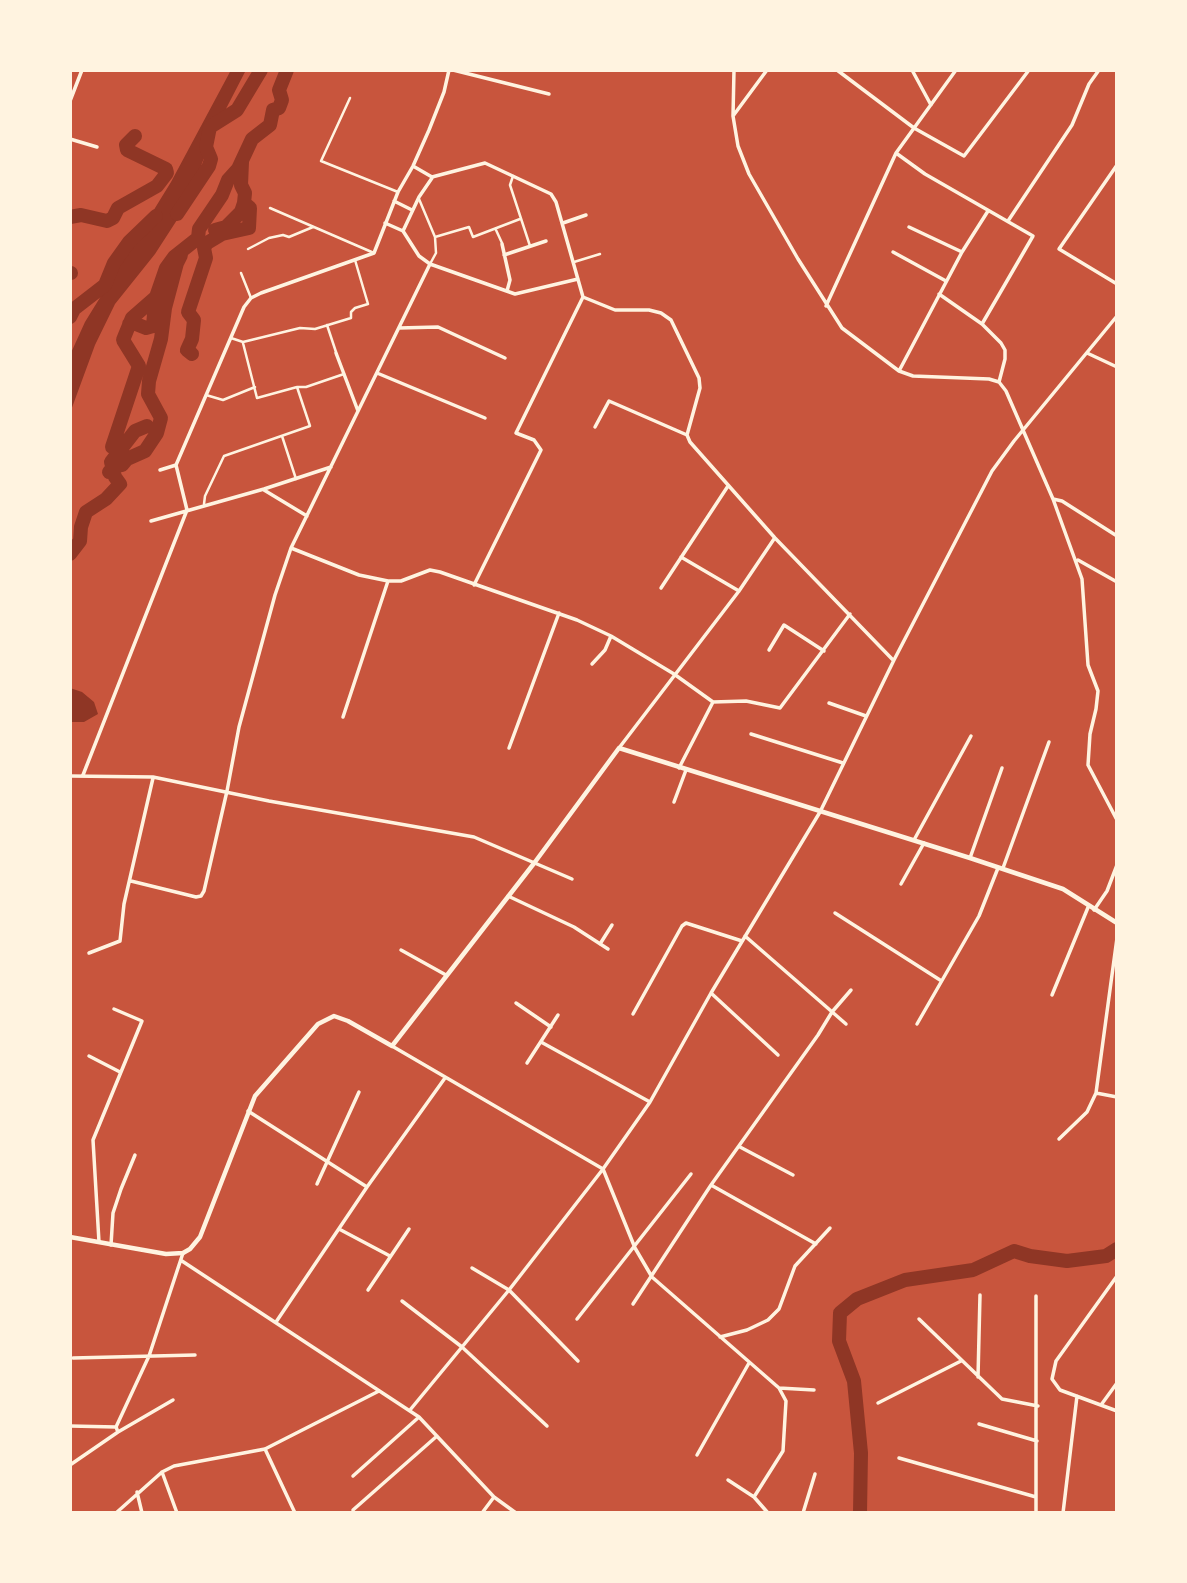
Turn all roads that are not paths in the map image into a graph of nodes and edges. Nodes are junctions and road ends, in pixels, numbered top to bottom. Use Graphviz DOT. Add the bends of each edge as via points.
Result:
graph roads {
  1 [pos="82,70"];
  2 [pos="451,70"];
  3 [pos="734,70"];
  4 [pos="767,70"];
  5 [pos="837,70"];
  6 [pos="912,70"];
  7 [pos="957,70"];
  8 [pos="1029,70"];
  9 [pos="1099,70"];
  10 [pos="549,94"];
  11 [pos="350,98"];
  12 [pos="70,101"];
  13 [pos="931,106"];
  14 [pos="733,116"];
  15 [pos="914,128"];
  16 [pos="70,138"];
  17 [pos="97,147"];
  18 [pos="896,153"];
  19 [pos="1117,165"];
  20 [pos="413,166"];
  21 [pos="513,176"];
  22 [pos="432,177"];
  23 [pos="398,192"];
  24 [pos="419,197"];
  25 [pos="394,201"];
  26 [pos="270,208"];
  27 [pos="412,210"];
  28 [pos="989,210"];
  29 [pos="586,215"];
  30 [pos="520,219"];
  31 [pos="1008,222"];
  32 [pos="385,223"];
  33 [pos="562,223"];
  34 [pos="314,227"];
  35 [pos="909,227"];
  36 [pos="496,230"];
  37 [pos="403,231"];
  38 [pos="435,237"];
  39 [pos="546,241"];
  40 [pos="502,244"];
  41 [pos="530,246"];
  42 [pos="248,249"];
  43 [pos="893,252"];
  44 [pos="962,252"];
  45 [pos="374,253"];
  46 [pos="600,254"];
  47 [pos="504,255"];
  48 [pos="355,260"];
  49 [pos="574,262"];
  50 [pos="430,264"];
  51 [pos="241,273"];
  52 [pos="578,279"];
  53 [pos="946,282"];
  54 [pos="1117,284"];
  55 [pos="507,291"];
  56 [pos="939,294"];
  57 [pos="583,297"];
  58 [pos="251,298"];
  59 [pos="826,306"];
  60 [pos="1117,316"];
  61 [pos="982,324"];
  62 [pos="327,325"];
  63 [pos="399,328"];
  64 [pos="231,338"];
  65 [pos="243,342"];
  66 [pos="336,353"];
  67 [pos="1087,353"];
  68 [pos="505,358"];
  69 [pos="1117,367"];
  70 [pos="899,371"];
  71 [pos="377,373"];
  72 [pos="344,374"];
  73 [pos="999,382"];
  74 [pos="255,387"];
  75 [pos="296,387"];
  76 [pos="206,395"];
  77 [pos="358,411"];
  78 [pos="485,418"];
  79 [pos="595,427"];
  80 [pos="1023,431"];
  81 [pos="687,435"];
  82 [pos="282,436"];
  83 [pos="176,465"];
  84 [pos="331,467"];
  85 [pos="160,470"];
  86 [pos="296,479"];
  87 [pos="728,486"];
  88 [pos="264,489"];
  89 [pos="1053,499"];
  90 [pos="204,505"];
  91 [pos="187,510"];
  92 [pos="307,516"];
  93 [pos="151,521"];
  94 [pos="1117,536"];
  95 [pos="775,538"];
  96 [pos="291,548"];
  97 [pos="681,557"];
  98 [pos="1076,559"];
  99 [pos="388,581"];
  100 [pos="1117,582"];
  101 [pos="474,585"];
  102 [pos="661,588"];
  103 [pos="739,591"];
  104 [pos="559,613"];
  105 [pos="850,614"];
  106 [pos="611,636"];
  107 [pos="769,650"];
  108 [pos="824,651"];
  109 [pos="894,660"];
  110 [pos="592,664"];
  111 [pos="674,674"];
  112 [pos="713,702"];
  113 [pos="829,703"];
  114 [pos="866,716"];
  115 [pos="343,717"];
  116 [pos="751,734"];
  117 [pos="971,736"];
  118 [pos="1049,742"];
  119 [pos="509,748"];
  120 [pos="619,748"];
  121 [pos="843,763"];
  122 [pos="679,768"];
  123 [pos="1002,768"];
  124 [pos="686,769"];
  125 [pos="70,776"];
  126 [pos="82,776"];
  127 [pos="153,777"];
  128 [pos="228,791"];
  129 [pos="674,802"];
  130 [pos="820,812"];
  131 [pos="1117,820"];
  132 [pos="914,840"];
  133 [pos="924,843"];
  134 [pos="970,858"];
  135 [pos="535,862"];
  136 [pos="1117,865"];
  137 [pos="1000,868"];
  138 [pos="572,879"];
  139 [pos="131,881"];
  140 [pos="901,884"];
  141 [pos="508,896"];
  142 [pos="1089,905"];
  143 [pos="1094,911"];
  144 [pos="835,913"];
  145 [pos="1117,923"];
  146 [pos="612,925"];
  147 [pos="1117,938"];
  148 [pos="743,939"];
  149 [pos="600,944"];
  150 [pos="608,949"];
  151 [pos="401,950"];
  152 [pos="89,953"];
  153 [pos="446,975"];
  154 [pos="940,980"];
  155 [pos="851,990"];
  156 [pos="711,993"];
  157 [pos="1052,995"];
  158 [pos="516,1003"];
  159 [pos="114,1009"];
  160 [pos="832,1012"];
  161 [pos="633,1014"];
  162 [pos="558,1015"];
  163 [pos="846,1024"];
  164 [pos="917,1024"];
  165 [pos="551,1027"];
  166 [pos="541,1042"];
  167 [pos="392,1046"];
  168 [pos="778,1055"];
  169 [pos="89,1056"];
  170 [pos="527,1063"];
  171 [pos="120,1072"];
  172 [pos="445,1078"];
  173 [pos="359,1092"];
  174 [pos="1096,1093"];
  175 [pos="1117,1097"];
  176 [pos="650,1102"];
  177 [pos="248,1111"];
  178 [pos="1059,1139"];
  179 [pos="740,1147"];
  180 [pos="135,1155"];
  181 [pos="326,1162"];
  182 [pos="603,1169"];
  183 [pos="691,1174"];
  184 [pos="793,1175"];
  185 [pos="317,1184"];
  186 [pos="712,1185"];
  187 [pos="367,1187"];
  188 [pos="830,1228"];
  189 [pos="338,1229"];
  190 [pos="410,1229"];
  191 [pos="70,1237"];
  192 [pos="99,1243"];
  193 [pos="816,1244"];
  194 [pos="111,1245"];
  195 [pos="635,1248"];
  196 [pos="183,1253"];
  197 [pos="390,1256"];
  198 [pos="182,1261"];
  199 [pos="472,1268"];
  200 [pos="1117,1276"];
  201 [pos="652,1277"];
  202 [pos="368,1290"];
  203 [pos="509,1290"];
  204 [pos="980,1295"];
  205 [pos="1036,1296"];
  206 [pos="402,1301"];
  207 [pos="633,1304"];
  208 [pos="577,1319"];
  209 [pos="919,1319"];
  210 [pos="276,1322"];
  211 [pos="720,1338"];
  212 [pos="462,1347"];
  213 [pos="195,1355"];
  214 [pos="149,1356"];
  215 [pos="73,1358"];
  216 [pos="578,1361"];
  217 [pos="961,1362"];
  218 [pos="749,1363"];
  219 [pos="978,1379"];
  220 [pos="1117,1383"];
  221 [pos="779,1388"];
  222 [pos="814,1390"];
  223 [pos="379,1391"];
  224 [pos="1077,1396"];
  225 [pos="173,1400"];
  226 [pos="878,1403"];
  227 [pos="1101,1405"];
  228 [pos="1038,1406"];
  229 [pos="410,1410"];
  230 [pos="1117,1412"];
  231 [pos="419,1416"];
  232 [pos="979,1424"];
  233 [pos="70,1426"];
  234 [pos="547,1426"];
  235 [pos="117,1429"];
  236 [pos="437,1436"];
  237 [pos="1037,1441"];
  238 [pos="265,1449"];
  239 [pos="697,1455"];
  240 [pos="899,1458"];
  241 [pos="70,1465"];
  242 [pos="162,1472"];
  243 [pos="815,1474"];
  244 [pos="353,1476"];
  245 [pos="728,1480"];
  246 [pos="137,1492"];
  247 [pos="754,1496"];
  248 [pos="494,1497"];
  249 [pos="1036,1497"];
  250 [pos="353,1510"];
  251 [pos="116,1513"];
  252 [pos="142,1513"];
  253 [pos="177,1513"];
  254 [pos="295,1513"];
  255 [pos="482,1513"];
  256 [pos="516,1513"];
  257 [pos="768,1513"];
  258 [pos="803,1513"];
  259 [pos="1036,1513"];
  260 [pos="1063,1513"];
  1 -- 12 [label="street"];
  2 -- 10 [label="street"];
  2 -- 20 [label="street"];
  3 -- 14 [label="street"];
  4 -- 14 [label="street"];
  5 -- 15 [label="street"];
  6 -- 13 [label="street"];
  7 -- 13 [label="street"];
  8 -- 15 [label="street" via="964,156"];
  9 -- 31 [label="street" via="1072,125"];
  11 -- 23 [label="street" via="321,161"];
  13 -- 15 [label="street"];
  14 -- 59 [label="street" via="749,174"];
  15 -- 18 [label="street"];
  16 -- 17 [label="street"];
  18 -- 28 [label="street"];
  18 -- 59 [label="street"];
  19 -- 54 [label="street" via="1059,249"];
  20 -- 22 [label="street"];
  20 -- 23 [label="street"];
  21 -- 22 [label="street" via="485,163"];
  21 -- 30 [label="street" via="510,185"];
  21 -- 33 [label="street" via="551,194"];
  22 -- 24 [label="street"];
  23 -- 25 [label="street"];
  24 -- 27 [label="street"];
  24 -- 38 [label="street"];
  25 -- 27 [label="street"];
  25 -- 32 [label="street"];
  26 -- 34 [label="street"];
  27 -- 37 [label="street"];
  28 -- 31 [label="street"];
  28 -- 44 [label="street"];
  29 -- 33 [label="street"];
  30 -- 36 [label="street"];
  30 -- 41 [label="street"];
  31 -- 61 [label="street" via="1033,236"];
  32 -- 37 [label="street"];
  32 -- 45 [label="street"];
  33 -- 49 [label="street"];
  34 -- 42 [label="street" via="289,237 269,238"];
  34 -- 45 [label="street"];
  35 -- 44 [label="street"];
  36 -- 38 [label="street" via="473,237 469,227"];
  36 -- 40 [label="street"];
  37 -- 50 [label="street"];
  38 -- 50 [label="street" via="436,253"];
  39 -- 41 [label="street"];
  40 -- 47 [label="street"];
  41 -- 47 [label="street"];
  43 -- 53 [label="street"];
  44 -- 53 [label="street"];
  45 -- 48 [label="street"];
  46 -- 49 [label="street"];
  47 -- 55 [label="street" via="510,280"];
  48 -- 58 [label="street"];
  48 -- 62 [label="street" via="368,304 355,308 351,318"];
  49 -- 52 [label="street"];
  50 -- 55 [label="street"];
  50 -- 63 [label="street"];
  51 -- 58 [label="street"];
  52 -- 55 [label="street" via="515,294"];
  52 -- 57 [label="street"];
  53 -- 56 [label="street"];
  56 -- 61 [label="street"];
  56 -- 70 [label="street"];
  57 -- 81 [label="street" via="615,310 649,310 671,320 699,378"];
  57 -- 101 [label="street" via="516,433 534,440 541,450"];
  58 -- 64 [label="street"];
  59 -- 70 [label="street" via="842,328"];
  60 -- 67 [label="street"];
  61 -- 73 [label="street" via="1005,351"];
  62 -- 65 [label="street"];
  62 -- 66 [label="street"];
  63 -- 68 [label="street" via="438,327"];
  63 -- 71 [label="street"];
  64 -- 65 [label="street"];
  64 -- 76 [label="street"];
  65 -- 74 [label="street"];
  66 -- 72 [label="street"];
  67 -- 69 [label="street"];
  67 -- 80 [label="street"];
  70 -- 73 [label="street"];
  71 -- 77 [label="street"];
  71 -- 78 [label="street"];
  72 -- 75 [label="street"];
  72 -- 77 [label="street"];
  73 -- 80 [label="street"];
  74 -- 75 [label="street" via="257,398"];
  74 -- 76 [label="street" via="223,400"];
  75 -- 82 [label="street" via="310,426"];
  76 -- 83 [label="street"];
  77 -- 84 [label="street"];
  79 -- 81 [label="street" via="609,401"];
  80 -- 89 [label="street"];
  80 -- 109 [label="street" via="992,471"];
  81 -- 87 [label="street"];
  82 -- 86 [label="street"];
  82 -- 90 [label="street" via="224,456"];
  83 -- 85 [label="street"];
  83 -- 91 [label="street"];
  84 -- 86 [label="street"];
  84 -- 92 [label="street"];
  86 -- 88 [label="street"];
  87 -- 95 [label="street"];
  87 -- 97 [label="street"];
  88 -- 90 [label="street"];
  88 -- 92 [label="street"];
  89 -- 94 [label="street"];
  89 -- 98 [label="street"];
  90 -- 91 [label="street"];
  91 -- 93 [label="street"];
  91 -- 126 [label="street"];
  92 -- 96 [label="street"];
  95 -- 103 [label="street"];
  95 -- 105 [label="street"];
  96 -- 99 [label="street" via="359,575"];
  96 -- 128 [label="street" via="239,727"];
  97 -- 102 [label="street"];
  97 -- 103 [label="street"];
  98 -- 100 [label="street"];
  98 -- 131 [label="street" via="1082,579 1088,665 1098,691 1088,765"];
  99 -- 101 [label="street" via="430,570"];
  99 -- 115 [label="street"];
  101 -- 104 [label="street"];
  103 -- 111 [label="street"];
  104 -- 106 [label="street"];
  104 -- 119 [label="street"];
  105 -- 108 [label="street"];
  105 -- 109 [label="street"];
  106 -- 110 [label="street"];
  106 -- 111 [label="street"];
  107 -- 108 [label="street" via="784,625"];
  108 -- 112 [label="street" via="780,708 746,701"];
  109 -- 114 [label="street"];
  111 -- 112 [label="street"];
  111 -- 120 [label="street"];
  112 -- 122 [label="street"];
  113 -- 114 [label="street"];
  114 -- 121 [label="street"];
  116 -- 121 [label="street"];
  117 -- 132 [label="street"];
  118 -- 137 [label="street"];
  120 -- 122 [label="street"];
  120 -- 135 [label="street"];
  121 -- 130 [label="street"];
  122 -- 124 [label="street"];
  123 -- 134 [label="street"];
  124 -- 129 [label="street"];
  124 -- 130 [label="street"];
  125 -- 126 [label="street"];
  126 -- 127 [label="street"];
  127 -- 128 [label="street"];
  127 -- 139 [label="street"];
  128 -- 135 [label="street" via="474,837"];
  128 -- 139 [label="street" via="201,896"];
  130 -- 132 [label="street"];
  130 -- 148 [label="street"];
  132 -- 133 [label="street"];
  133 -- 134 [label="street"];
  133 -- 140 [label="street"];
  134 -- 137 [label="street"];
  135 -- 138 [label="street"];
  135 -- 141 [label="street"];
  136 -- 143 [label="street"];
  137 -- 142 [label="street" via="1063,889"];
  137 -- 154 [label="street" via="979,916"];
  139 -- 152 [label="street" via="120,941"];
  141 -- 149 [label="street"];
  141 -- 153 [label="street"];
  142 -- 143 [label="street"];
  142 -- 157 [label="street"];
  143 -- 145 [label="street"];
  144 -- 154 [label="street"];
  146 -- 149 [label="street"];
  147 -- 174 [label="street"];
  148 -- 156 [label="street"];
  148 -- 160 [label="street"];
  148 -- 161 [label="street" via="686,923"];
  149 -- 150 [label="street"];
  151 -- 153 [label="street"];
  153 -- 167 [label="street"];
  154 -- 164 [label="street"];
  155 -- 160 [label="street"];
  156 -- 168 [label="street"];
  156 -- 176 [label="street"];
  158 -- 165 [label="street"];
  159 -- 171 [label="street" via="142,1021"];
  160 -- 163 [label="street"];
  160 -- 179 [label="street"];
  162 -- 165 [label="street"];
  165 -- 166 [label="street"];
  166 -- 170 [label="street"];
  166 -- 176 [label="street"];
  167 -- 172 [label="street"];
  167 -- 177 [label="street" via="341,1017 326,1019 255,1096"];
  169 -- 171 [label="street"];
  171 -- 192 [label="street" via="93,1140"];
  172 -- 182 [label="street"];
  172 -- 187 [label="street"];
  173 -- 181 [label="street"];
  174 -- 175 [label="street"];
  174 -- 178 [label="street" via="1087,1112"];
  176 -- 182 [label="street"];
  177 -- 181 [label="street"];
  177 -- 196 [label="street" via="200,1237"];
  179 -- 184 [label="street"];
  179 -- 186 [label="street"];
  180 -- 194 [label="street" via="113,1213"];
  181 -- 185 [label="street"];
  181 -- 187 [label="street"];
  182 -- 195 [label="street"];
  182 -- 203 [label="street"];
  183 -- 195 [label="street"];
  186 -- 193 [label="street"];
  186 -- 201 [label="street"];
  187 -- 189 [label="street"];
  188 -- 193 [label="street"];
  189 -- 197 [label="street"];
  189 -- 210 [label="street"];
  190 -- 197 [label="street"];
  191 -- 192 [label="street"];
  192 -- 194 [label="street"];
  193 -- 211 [label="street" via="795,1266 779,1309 768,1320"];
  194 -- 196 [label="street"];
  195 -- 201 [label="street"];
  195 -- 208 [label="street"];
  196 -- 198 [label="street"];
  197 -- 202 [label="street"];
  198 -- 210 [label="street"];
  198 -- 214 [label="street"];
  199 -- 203 [label="street"];
  200 -- 224 [label="street" via="1056,1362 1052,1379 1060,1390"];
  201 -- 207 [label="street"];
  201 -- 211 [label="street"];
  203 -- 212 [label="street"];
  203 -- 216 [label="street"];
  204 -- 219 [label="street"];
  205 -- 228 [label="street"];
  206 -- 212 [label="street"];
  209 -- 217 [label="street"];
  210 -- 223 [label="street"];
  211 -- 218 [label="street"];
  212 -- 229 [label="street"];
  212 -- 234 [label="street"];
  213 -- 214 [label="street"];
  214 -- 215 [label="street"];
  214 -- 235 [label="street"];
  217 -- 219 [label="street"];
  217 -- 226 [label="street"];
  218 -- 221 [label="street"];
  218 -- 239 [label="street"];
  219 -- 228 [label="street" via="1002,1399"];
  220 -- 227 [label="street"];
  221 -- 222 [label="street"];
  221 -- 247 [label="street" via="786,1401 783,1451"];
  223 -- 229 [label="street"];
  223 -- 238 [label="street"];
  224 -- 227 [label="street"];
  224 -- 260 [label="street"];
  225 -- 235 [label="street"];
  227 -- 230 [label="street"];
  228 -- 237 [label="street"];
  229 -- 231 [label="street"];
  231 -- 236 [label="street"];
  231 -- 244 [label="street"];
  232 -- 237 [label="street"];
  233 -- 235 [label="street"];
  235 -- 241 [label="street"];
  236 -- 248 [label="street"];
  236 -- 250 [label="street"];
  237 -- 249 [label="street"];
  238 -- 242 [label="street"];
  238 -- 254 [label="street"];
  240 -- 249 [label="street"];
  242 -- 246 [label="street"];
  242 -- 253 [label="street"];
  243 -- 258 [label="street"];
  245 -- 247 [label="street"];
  246 -- 251 [label="street"];
  246 -- 252 [label="street"];
  247 -- 257 [label="street"];
  248 -- 255 [label="street"];
  248 -- 256 [label="street"];
  249 -- 259 [label="street"];
}
